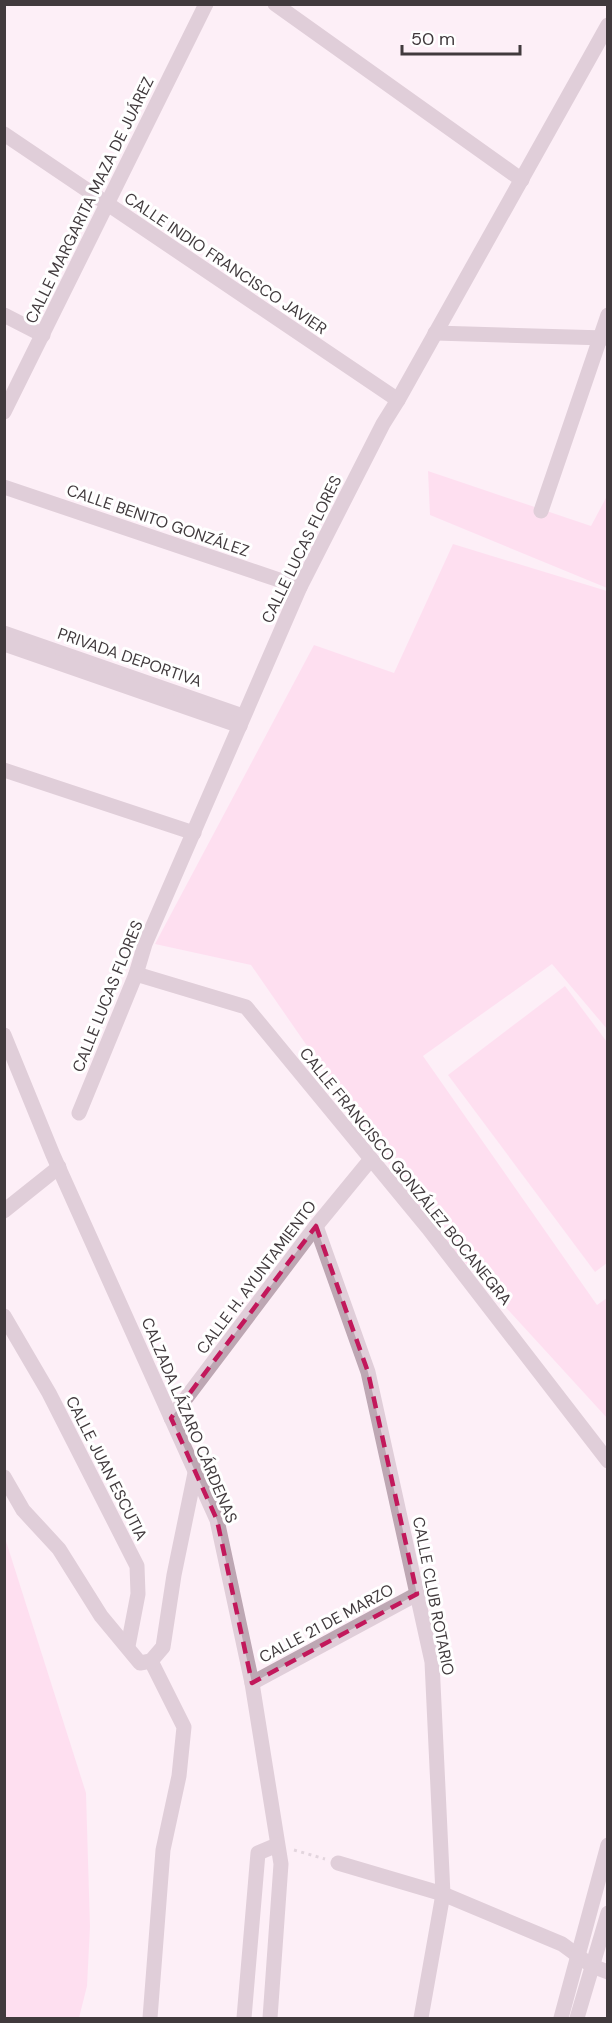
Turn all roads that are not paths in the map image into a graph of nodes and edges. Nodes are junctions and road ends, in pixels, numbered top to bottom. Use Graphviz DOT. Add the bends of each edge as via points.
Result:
graph roads {
  1 [pos="206,4"];
  2 [pos="275,4"];
  3 [pos="608,25"];
  4 [pos="4,134"];
  5 [pos="522,180"];
  6 [pos="107,205"];
  7 [pos="4,315"];
  8 [pos="608,315"];
  9 [pos="435,333"];
  10 [pos="43,335"];
  11 [pos="603,338"];
  12 [pos="398,400"];
  13 [pos="4,412"];
  14 [pos="4,488"];
  15 [pos="541,512"];
  16 [pos="300,586"];
  17 [pos="4,633"];
  18 [pos="4,644"];
  19 [pos="242,721"];
  20 [pos="4,770"];
  21 [pos="194,833"];
  22 [pos="136,974"];
  23 [pos="4,1035"];
  24 [pos="79,1113"];
  25 [pos="371,1159"];
  26 [pos="59,1167"];
  27 [pos="4,1211"];
  28 [pos="316,1226"];
  29 [pos="4,1316"];
  30 [pos="171,1418"];
  31 [pos="608,1461"];
  32 [pos="195,1473"];
  33 [pos="4,1477"];
  34 [pos="417,1594"];
  35 [pos="128,1646"];
  36 [pos="151,1661"];
  37 [pos="252,1683"];
  38 [pos="277,1845"];
  39 [pos="608,1845"];
  40 [pos="338,1863"];
  41 [pos="443,1893"];
  42 [pos="608,1913"];
  43 [pos="603,1946"];
  44 [pos="580,1950"];
  45 [pos="592,1966"];
  46 [pos="608,1972"];
  47 [pos="150,2019"];
  48 [pos="244,2019"];
  49 [pos="270,2019"];
  50 [pos="421,2019"];
  51 [pos="561,2019"];
  52 [pos="577,2019"];
  1 -- 6 [label="street, CALLE MARGARITA MAZA DE JUÁREZ"];
  2 -- 5 [label="street"];
  3 -- 5 [label="street, CALLE LUCAS FLORES"];
  4 -- 6 [label="street, CALLE INDIO FRANCISCO JAVIER"];
  5 -- 9 [label="street, CALLE LUCAS FLORES"];
  6 -- 10 [label="street, CALLE MARGARITA MAZA DE JUÁREZ"];
  6 -- 12 [label="street, CALLE INDIO FRANCISCO JAVIER"];
  7 -- 10 [label="street"];
  8 -- 11 [label="street"];
  9 -- 11 [label="street"];
  9 -- 12 [label="street, CALLE LUCAS FLORES"];
  10 -- 13 [label="street, CALLE MARGARITA MAZA DE JUÁREZ"];
  11 -- 15 [label="street"];
  12 -- 16 [label="street, CALLE LUCAS FLORES"];
  14 -- 16 [label="street, CALLE BENITO GONZÁLEZ"];
  16 -- 19 [label="street, CALLE LUCAS FLORES"];
  17 -- 19 [label="street, PRIVADA DEPORTIVA"];
  18 -- 19 [label="street, PRIVADA DEPORTIVA"];
  19 -- 21 [label="street, CALLE LUCAS FLORES"];
  20 -- 21 [label="street"];
  21 -- 22 [label="street, CALLE LUCAS FLORES"];
  22 -- 24 [label="street, CALLE LUCAS FLORES"];
  22 -- 25 [label="street, CALLE FRANCISCO GONZÁLEZ BOCANEGRA" via="246,1006"];
  23 -- 26 [label="street, CALZADA LÁZARO CÁRDENAS"];
  25 -- 28 [label="street, CALLE H. AYUNTAMIENTO"];
  25 -- 31 [label="street, CALLE FRANCISCO GONZÁLEZ BOCANEGRA"];
  26 -- 27 [label="street"];
  26 -- 30 [label="street, CALZADA LÁZARO CÁRDENAS"];
  28 -- 30 [label="street, CALLE H. AYUNTAMIENTO"];
  28 -- 34 [label="street, CALLE CLUB ROTARIO" via="368,1371"];
  29 -- 35 [label="street, CALLE JUAN ESCUTIA" via="49,1393 137,1566 138,1594"];
  30 -- 32 [label="street, CALZADA LÁZARO CÁRDENAS"];
  32 -- 36 [label="street" via="163,1647"];
  32 -- 37 [label="street, CALZADA LÁZARO CÁRDENAS" via="217,1520"];
  33 -- 35 [label="street" via="23,1510 59,1549 101,1616"];
  34 -- 37 [label="street, CALLE 21 DE MARZO"];
  34 -- 41 [label="street, CALLE CLUB ROTARIO" via="432,1662"];
  35 -- 36 [label="street" via="140,1663"];
  36 -- 47 [label="street" via="184,1727 179,1776 163,1850"];
  37 -- 38 [label="street, CALZADA LÁZARO CÁRDENAS"];
  38 -- 48 [label="street" via="258,1852"];
  38 -- 49 [label="street, CALZADA LÁZARO CÁRDENAS" via="281,1864"];
  39 -- 44 [label="street"];
  40 -- 41 [label="street"];
  41 -- 44 [label="street"];
  41 -- 50 [label="street, CALLE CLUB ROTARIO"];
  42 -- 43 [label="street"];
  43 -- 44 [label="street"];
  43 -- 45 [label="street"];
  44 -- 45 [label="street"];
  44 -- 51 [label="street"];
  45 -- 46 [label="street"];
  45 -- 52 [label="street"];
}
